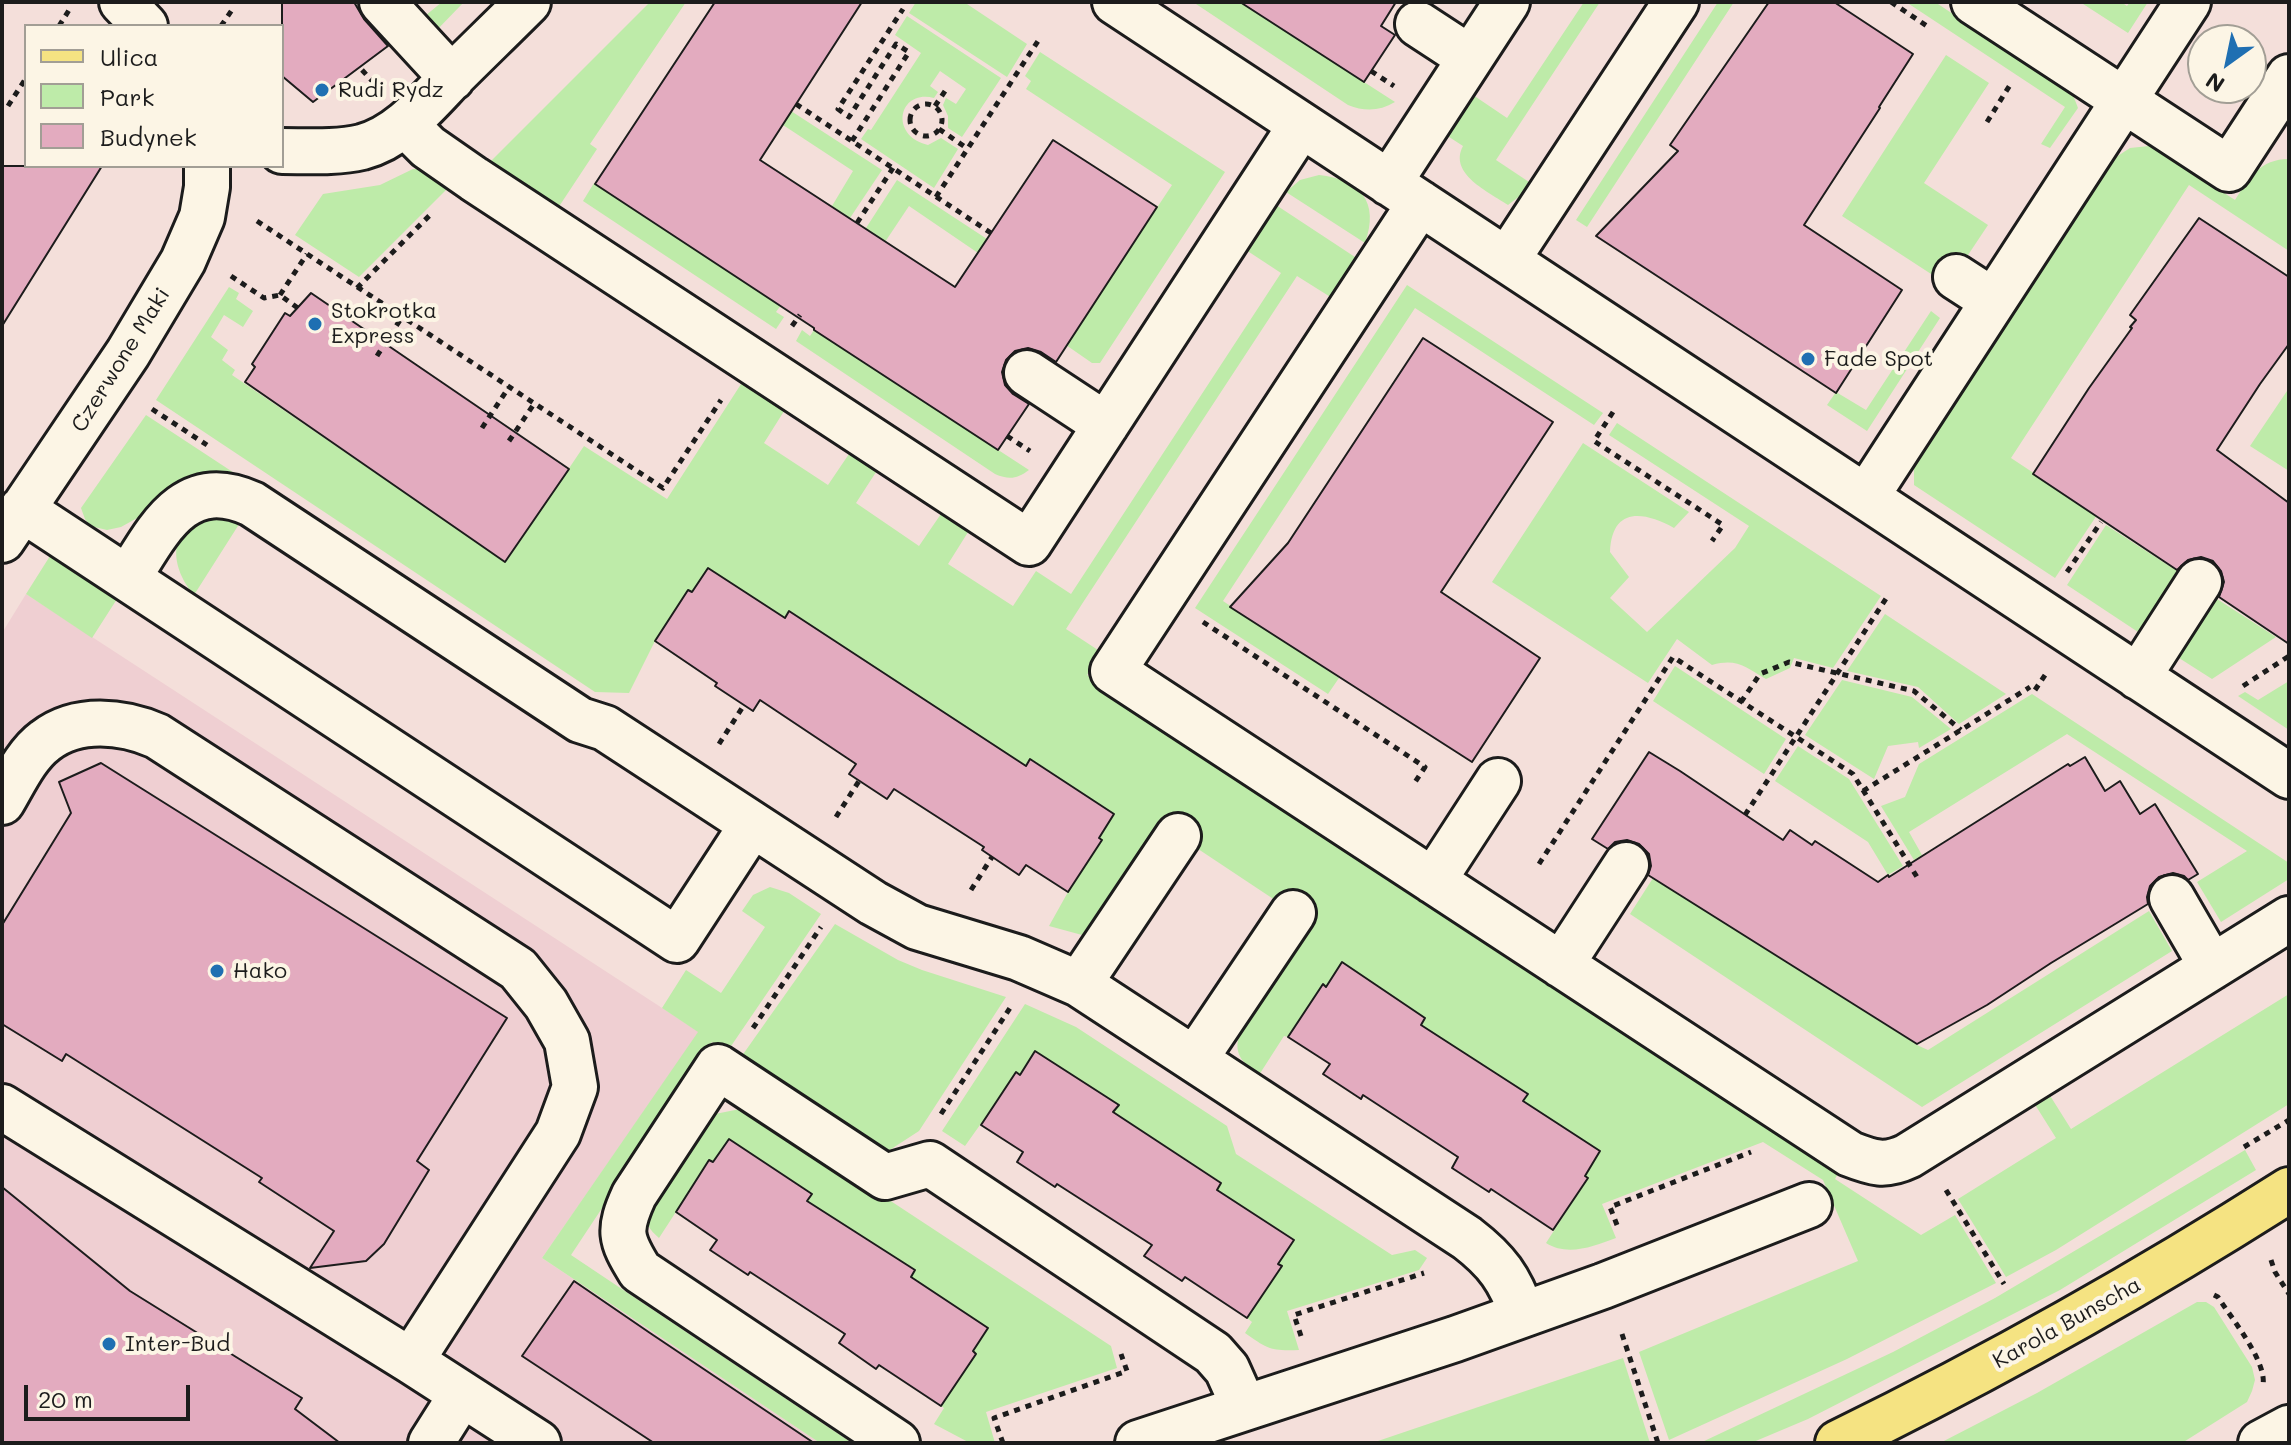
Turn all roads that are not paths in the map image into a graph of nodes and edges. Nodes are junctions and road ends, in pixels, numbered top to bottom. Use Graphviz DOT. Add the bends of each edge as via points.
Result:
graph roads {
  1 [pos="122,2"];
  2 [pos="382,2"];
  3 [pos="528,2"];
  4 [pos="1115,2"];
  5 [pos="1507,2"];
  6 [pos="1676,2"];
  7 [pos="1974,2"];
  8 [pos="2188,2"];
  9 [pos="143,24"];
  10 [pos="1418,24"];
  11 [pos="1470,58"];
  12 [pos="452,78"];
  13 [pos="2123,101"];
  14 [pos="2281,105"];
  15 [pos="405,124"];
  16 [pos="1301,125"];
  17 [pos="284,151"];
  18 [pos="207,168"];
  19 [pos="1405,193"];
  20 [pos="1507,260"];
  21 [pos="1956,277"];
  22 [pos="1993,301"];
  23 [pos="1027,373"];
  24 [pos="1106,425"];
  25 [pos="1866,497"];
  26 [pos="12,524"];
  27 [pos="128,578"];
  28 [pos="2199,582"];
  29 [pos="2138,677"];
  30 [pos="2289,776"];
  31 [pos="1498,781"];
  32 [pos="2,802"];
  33 [pos="752,825"];
  34 [pos="1178,836"];
  35 [pos="1626,865"];
  36 [pos="1433,881"];
  37 [pos="2172,898"];
  38 [pos="1293,913"];
  39 [pos="2289,919"];
  40 [pos="1561,965"];
  41 [pos="2212,967"];
  42 [pos="1079,984"];
  43 [pos="1195,1059"];
  44 [pos="2,1107"];
  45 [pos="2289,1190"];
  46 [pos="1809,1205"];
  47 [pos="1522,1314"];
  48 [pos="411,1361"];
  49 [pos="462,1394"];
  50 [pos="1244,1407"];
  51 [pos="2289,1428"];
  52 [pos="431,1443"];
  53 [pos="538,1443"];
  54 [pos="897,1443"];
  55 [pos="1138,1443"];
  56 [pos="1838,1443"];
  57 [pos="2261,1443"];
  1 -- 9 [label="street"];
  2 -- 12 [label="street"];
  3 -- 12 [label="street"];
  4 -- 16 [label="street"];
  5 -- 11 [label="street"];
  6 -- 20 [label="street"];
  7 -- 13 [label="street"];
  8 -- 13 [label="street"];
  10 -- 11 [label="street"];
  11 -- 19 [label="street"];
  12 -- 15 [label="street"];
  13 -- 14 [label="street" via="2229,169"];
  13 -- 22 [label="street"];
  15 -- 17 [label="street" via="363,147"];
  15 -- 24 [label="street" via="468,174 1029,543"];
  16 -- 19 [label="street"];
  16 -- 24 [label="street"];
  18 -- 26 [label="street, Czerwone Maki" via="202,217 183,261 128,353"];
  19 -- 20 [label="street"];
  19 -- 36 [label="street" via="1113,671"];
  20 -- 25 [label="street"];
  21 -- 22 [label="street"];
  22 -- 25 [label="street"];
  23 -- 24 [label="street"];
  25 -- 29 [label="street"];
  26 -- 27 [label="street"];
  27 -- 33 [label="street" via="181,506 217,496 241,499"];
  27 -- 33 [label="street" via="677,940"];
  28 -- 29 [label="street"];
  29 -- 30 [label="street"];
  31 -- 36 [label="street"];
  32 -- 48 [label="street" via="44,741 89,725 136,727 518,969 546,1004 567,1041 575,1087 558,1133"];
  33 -- 42 [label="street" via="917,927 1019,958"];
  34 -- 42 [label="street"];
  35 -- 40 [label="street"];
  36 -- 40 [label="street"];
  37 -- 41 [label="street"];
  38 -- 43 [label="street"];
  39 -- 41 [label="street"];
  40 -- 41 [label="street" via="1850,1154 1879,1164 1920,1148"];
  42 -- 43 [label="street"];
  43 -- 47 [label="street" via="1488,1254"];
  44 -- 48 [label="street"];
  45 -- 56 [label="main road, Karola Bunscha" via="2078,1318"];
  46 -- 47 [label="street"];
  47 -- 50 [label="street"];
  48 -- 49 [label="street"];
  49 -- 52 [label="street"];
  49 -- 53 [label="street"];
  50 -- 54 [label="street" via="1227,1369 1213,1353 930,1164 885,1177 718,1067 634,1195 622,1234 630,1254 640,1271"];
  50 -- 55 [label="street"];
  51 -- 57 [label="street"];
}
